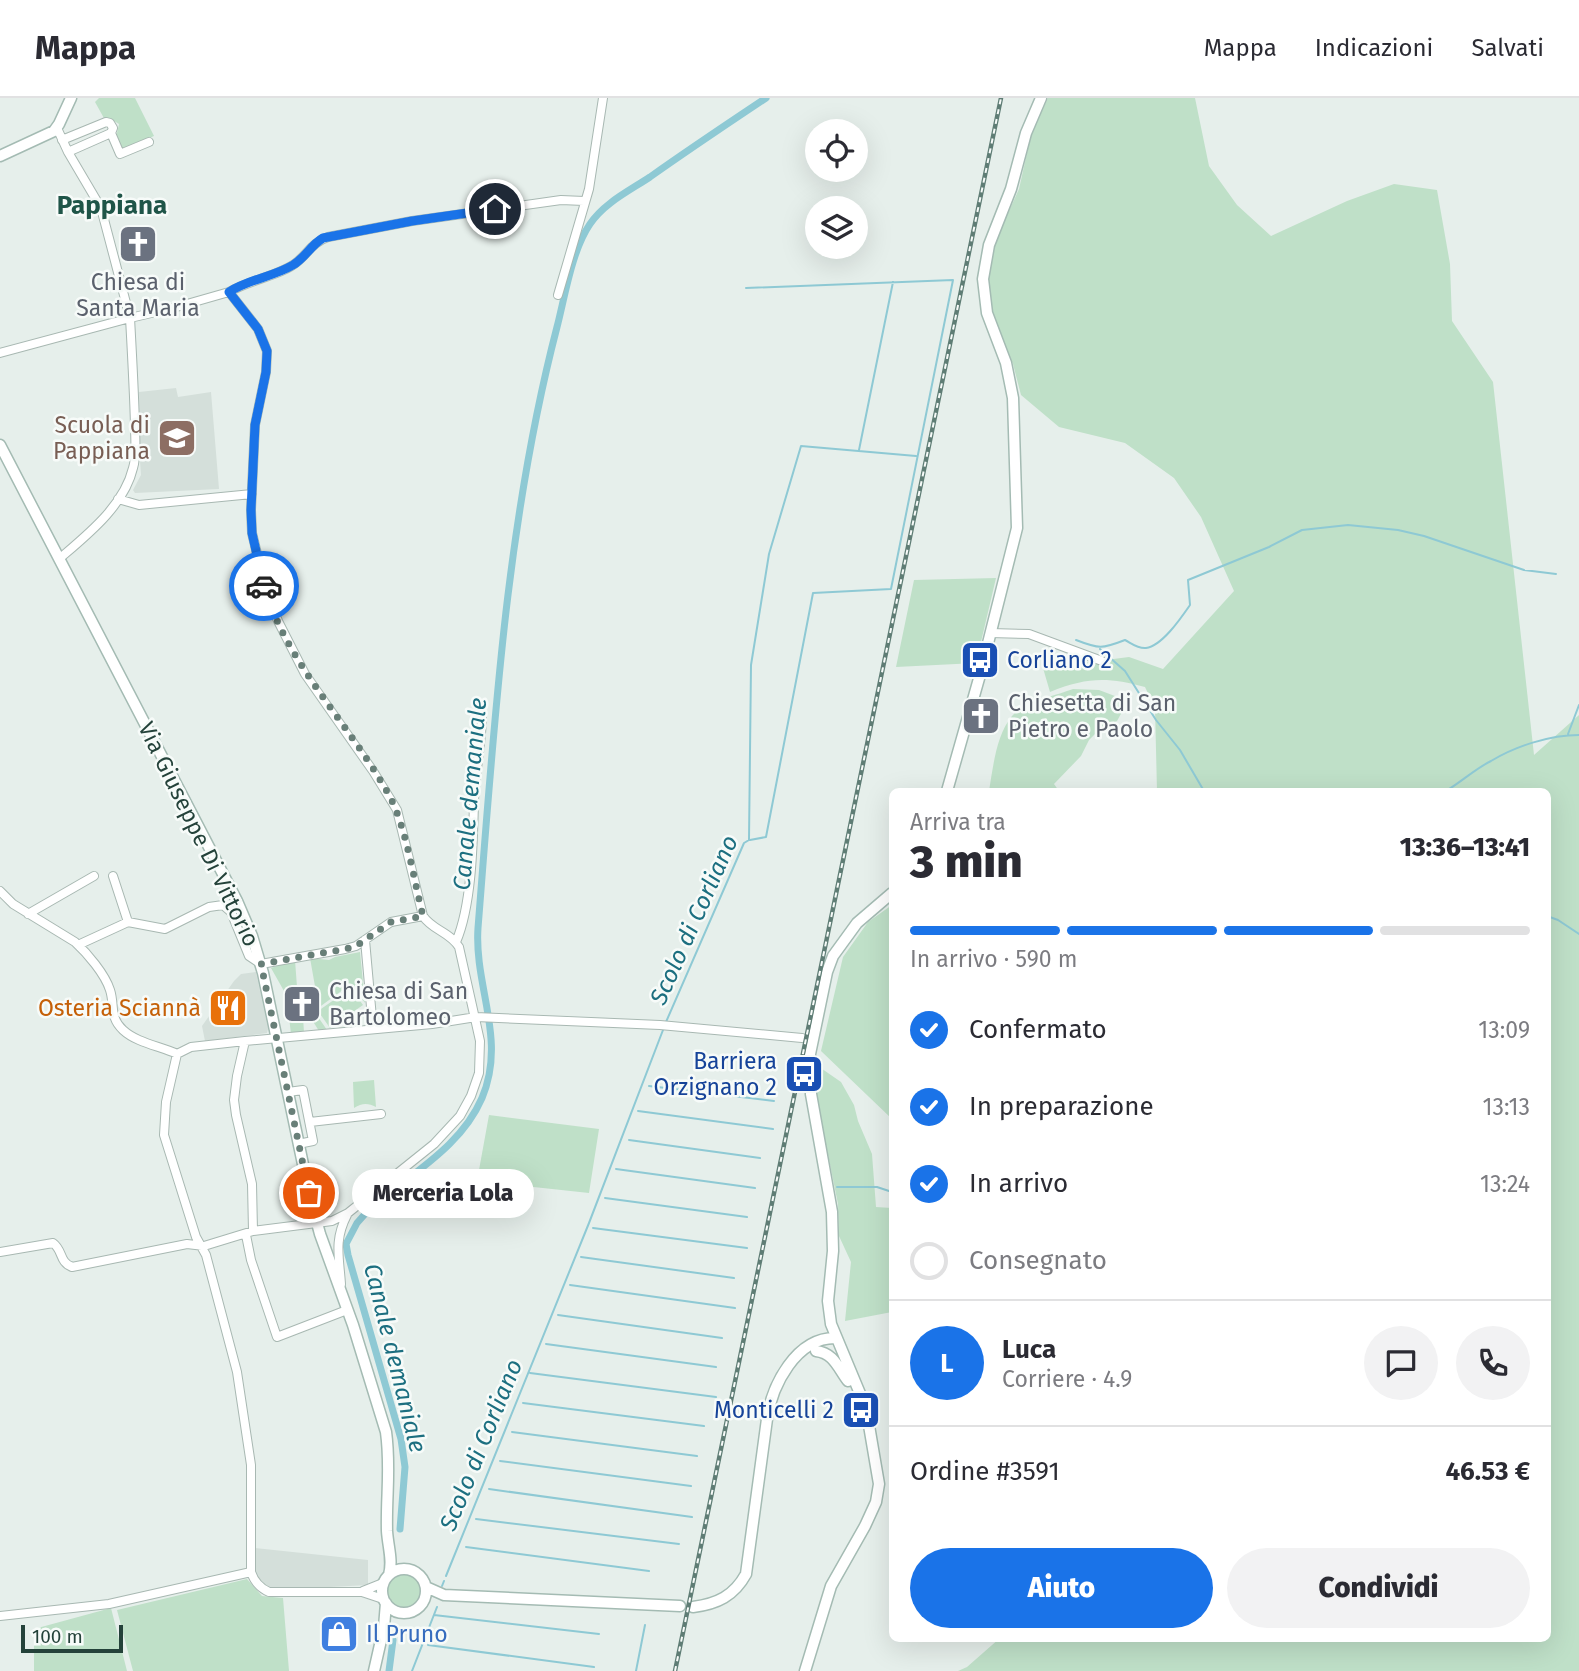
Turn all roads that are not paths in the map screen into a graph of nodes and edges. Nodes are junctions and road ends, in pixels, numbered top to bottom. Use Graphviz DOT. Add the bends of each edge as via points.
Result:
graph roads {
  1 [pos="71,98"];
  2 [pos="603,98"];
  3 [pos="1041,98"];
  4 [pos="57,128"];
  5 [pos="111,133"];
  6 [pos="62,141"];
  7 [pos="149,142"];
  8 [pos="68,152"];
  9 [pos="0,156"];
  10 [pos="584,201"];
  11 [pos="229,292"];
  12 [pos="558,295"];
  13 [pos="130,318"];
  14 [pos="0,353"];
  15 [pos="0,445"];
  16 [pos="252,494"];
  17 [pos="118,499"];
  18 [pos="59,559"];
  19 [pos="990,633"];
  20 [pos="1102,661"];
  21 [pos="482,719"];
  22 [pos="948,788"];
  23 [pos="94,876"];
  24 [pos="113,876"];
  25 [pos="0,891"];
  26 [pos="889,896"];
  27 [pos="28,914"];
  28 [pos="423,916"];
  29 [pos="128,922"];
  30 [pos="365,940"];
  31 [pos="456,942"];
  32 [pos="78,945"];
  33 [pos="261,964"];
  34 [pos="480,1018"];
  35 [pos="373,1029"];
  36 [pos="276,1037"];
  37 [pos="802,1038"];
  38 [pos="245,1041"];
  39 [pos="177,1054"];
  40 [pos="288,1092"];
  41 [pos="382,1114"];
  42 [pos="310,1122"];
  43 [pos="298,1144"];
  44 [pos="348,1213"];
  45 [pos="317,1222"];
  46 [pos="339,1231"];
  47 [pos="250,1233"];
  48 [pos="320,1234"];
  49 [pos="204,1246"];
  50 [pos="0,1252"];
  51 [pos="342,1297"];
  52 [pos="828,1305"];
  53 [pos="347,1310"];
  54 [pos="835,1338"];
  55 [pos="817,1346"];
  56 [pos="859,1394"];
  57 [pos="390,1547"];
  58 [pos="407,1569"];
  59 [pos="251,1572"];
  60 [pos="386,1579"];
  61 [pos="426,1587"];
  62 [pos="362,1592"];
  63 [pos="444,1595"];
  64 [pos="385,1601"];
  65 [pos="424,1601"];
  66 [pos="680,1606"];
  67 [pos="693,1607"];
  68 [pos="399,1612"];
  69 [pos="0,1616"];
  70 [pos="384,1626"];
  71 [pos="374,1671"];
  72 [pos="805,1671"];
  1 -- 4 [label="main road"];
  2 -- 10 [label="street"];
  3 -- 19 [label="main road" via="984,270 987,313 1006,363 1013,398 1018,516"];
  4 -- 6 [label="street"];
  4 -- 9 [label="main road"];
  5 -- 6 [label="street" via="113,128 106,122"];
  5 -- 7 [label="street" via="120,154"];
  5 -- 8 [label="street"];
  6 -- 8 [label="street"];
  8 -- 13 [label="street" via="101,208"];
  10 -- 11 [label="street" via="561,200 328,237 316,242 295,264"];
  10 -- 12 [label="street"];
  11 -- 13 [label="street"];
  11 -- 16 [label="street" via="258,329 267,351 255,425"];
  13 -- 14 [label="street"];
  13 -- 17 [label="street" via="135,456"];
  15 -- 18 [label="main road, Via Giuseppe Di Vittorio"];
  16 -- 17 [label="street" via="139,505"];
  16 -- 28 [label="street" via="252,533 269,601 305,674 397,810"];
  17 -- 18 [label="street" via="89,534"];
  18 -- 33 [label="main road, Via Giuseppe Di Vittorio" via="237,901"];
  19 -- 20 [label="street" via="1029,634"];
  19 -- 22 [label="main road"];
  21 -- 31 [label="street" via="465,911"];
  23 -- 27 [label="street"];
  24 -- 29 [label="street"];
  25 -- 27 [label="street"];
  26 -- 52 [label="main road" via="857,923 833,956 810,1054 811,1094 832,1212"];
  27 -- 32 [label="street"];
  28 -- 30 [label="street" via="391,922"];
  28 -- 31 [label="street"];
  29 -- 32 [label="street"];
  29 -- 33 [label="street" via="166,929 209,907 223,905 231,912 249,956"];
  30 -- 33 [label="street" via="345,949"];
  30 -- 35 [label="street"];
  31 -- 34 [label="street"];
  32 -- 39 [label="street" via="109,986 118,1025 133,1037"];
  33 -- 36 [label="main road, Via Giuseppe Di Vittorio"];
  34 -- 35 [label="street"];
  34 -- 37 [label="street"];
  34 -- 44 [label="street" via="479,1073 466,1107 433,1144"];
  35 -- 36 [label="street"];
  36 -- 38 [label="street"];
  36 -- 40 [label="main road, Via Giuseppe Di Vittorio"];
  38 -- 39 [label="street" via="191,1047"];
  38 -- 47 [label="street" via="234,1100 252,1184"];
  39 -- 49 [label="street" via="164,1135 196,1237"];
  40 -- 42 [label="street" via="303,1090"];
  40 -- 43 [label="main road, Via Giuseppe Di Vittorio"];
  41 -- 42 [label="street"];
  42 -- 43 [label="street" via="313,1141"];
  43 -- 45 [label="main road, Via Giuseppe Di Vittorio"];
  44 -- 45 [label="street"];
  44 -- 46 [label="street"];
  45 -- 47 [label="street"];
  45 -- 48 [label="main road, Via Giuseppe Di Vittorio"];
  46 -- 48 [label="street"];
  46 -- 51 [label="street"];
  47 -- 49 [label="street"];
  47 -- 53 [label="street" via="251,1260 277,1337"];
  48 -- 51 [label="main road, Via Giuseppe Di Vittorio"];
  49 -- 50 [label="street" via="187,1244 72,1267 62,1261 53,1243"];
  49 -- 59 [label="street" via="237,1372 247,1432"];
  51 -- 53 [label="main road, Via Giuseppe Di Vittorio"];
  52 -- 54 [label="main road"];
  52 -- 55 [label="main road"];
  53 -- 57 [label="main road, Via Giuseppe Di Vittorio" via="386,1432"];
  54 -- 55 [label="main road"];
  54 -- 56 [label="main road"];
  55 -- 56 [label="main road" via="832,1357"];
  55 -- 67 [label="main road" via="801,1352 791,1364 769,1407 746,1574 723,1600"];
  56 -- 72 [label="main road" via="869,1425 877,1497 831,1586"];
  57 -- 58 [label="main road"];
  57 -- 60 [label="main road, Via Giuseppe Di Vittorio"];
  58 -- 60 [label="main road"];
  58 -- 61 [label="main road" via="421,1577"];
  59 -- 62 [label="street" via="259,1585 279,1594"];
  59 -- 69 [label="street" via="111,1603"];
  60 -- 62 [label="street"];
  60 -- 64 [label="main road"];
  61 -- 63 [label="main road"];
  61 -- 65 [label="main road"];
  62 -- 64 [label="street"];
  63 -- 65 [label="main road"];
  63 -- 66 [label="main road"];
  64 -- 68 [label="main road"];
  64 -- 70 [label="main road"];
  65 -- 68 [label="main road" via="411,1612"];
  68 -- 70 [label="main road"];
  70 -- 71 [label="main road"];
}
